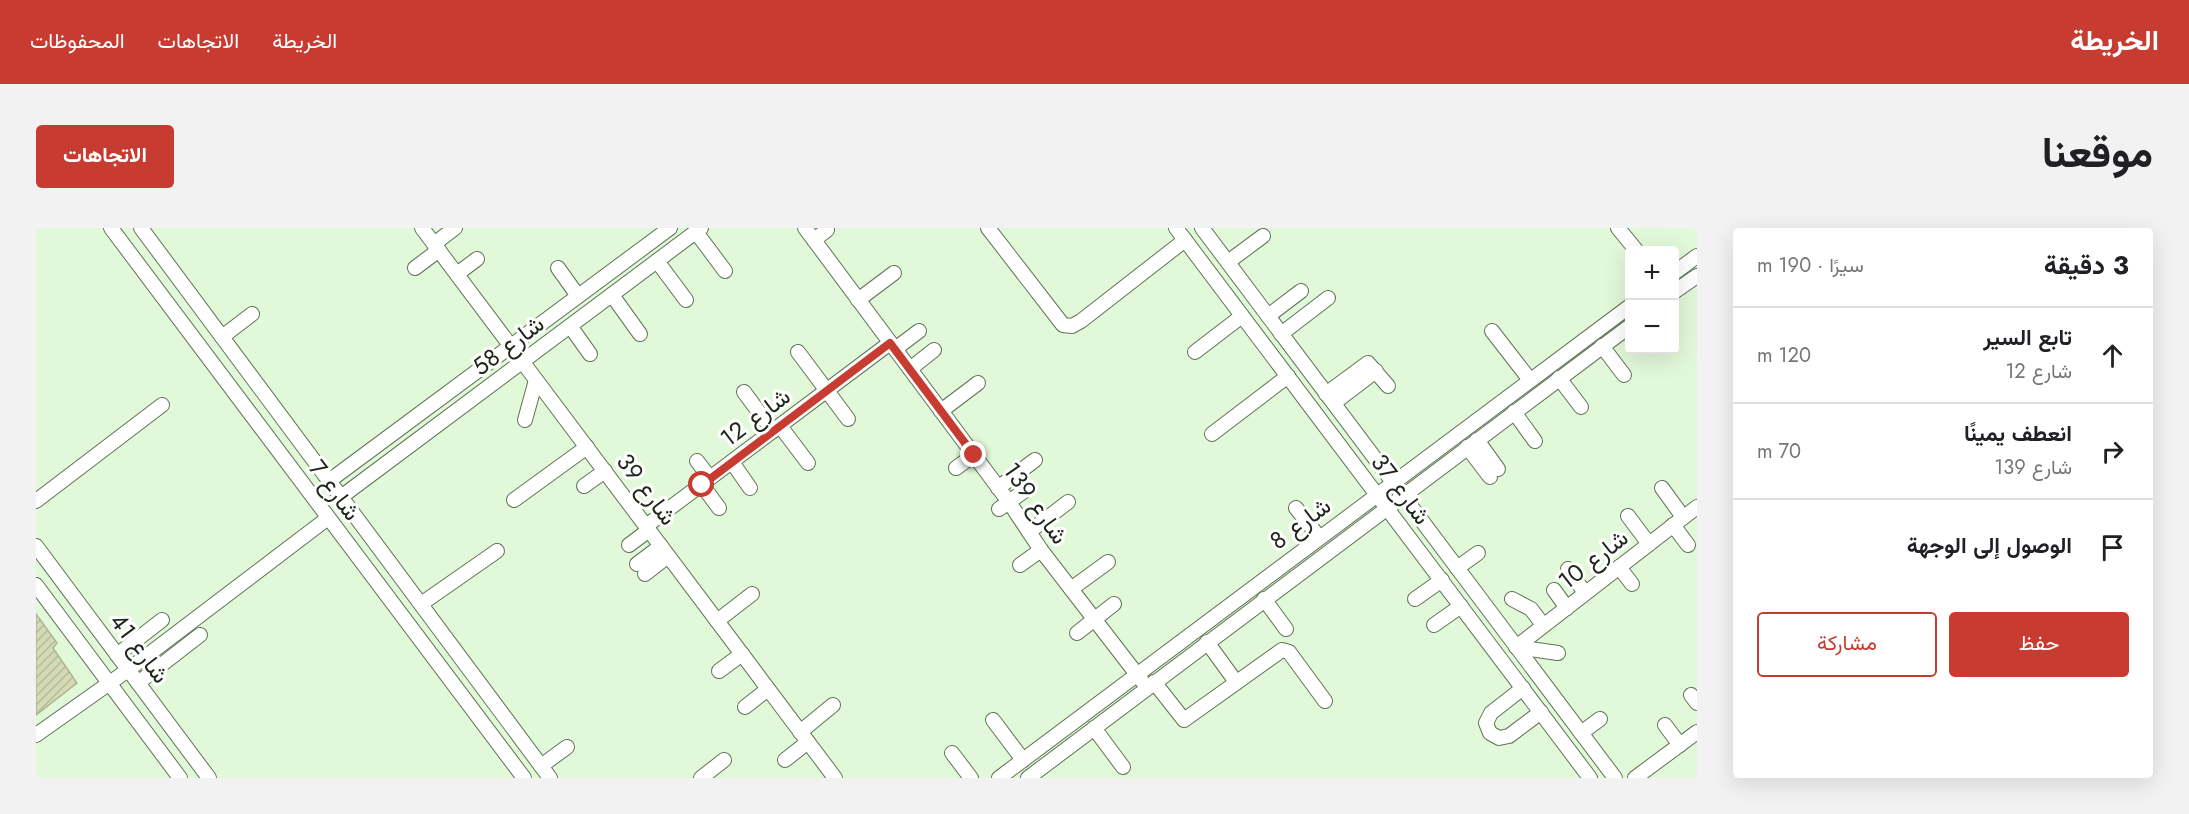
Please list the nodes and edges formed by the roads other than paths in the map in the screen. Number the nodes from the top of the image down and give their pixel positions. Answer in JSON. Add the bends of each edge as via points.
{"nodes":[{"id":1,"x":111,"y":228,"type":"edge"},
{"id":2,"x":141,"y":228,"type":"edge"},
{"id":3,"x":422,"y":228,"type":"edge"},
{"id":4,"x":455,"y":228,"type":"edge"},
{"id":5,"x":670,"y":228,"type":"edge"},
{"id":6,"x":805,"y":228,"type":"edge"},
{"id":7,"x":988,"y":228,"type":"edge"},
{"id":8,"x":1176,"y":228,"type":"edge"},
{"id":9,"x":1202,"y":228,"type":"edge"},
{"id":10,"x":1618,"y":228,"type":"edge"},
{"id":11,"x":700,"y":229,"type":"edge"},
{"id":12,"x":827,"y":230,"type":"dead end"},
{"id":13,"x":1263,"y":236,"type":"dead end"},
{"id":14,"x":814,"y":240,"type":"junction"},
{"id":15,"x":1185,"y":240,"type":"junction"},
{"id":16,"x":1633,"y":246,"type":"edge"},
{"id":17,"x":437,"y":247,"type":"junction"},
{"id":18,"x":1697,"y":256,"type":"edge"},
{"id":19,"x":477,"y":259,"type":"dead end"},
{"id":20,"x":657,"y":261,"type":"junction"},
{"id":21,"x":1228,"y":262,"type":"junction"},
{"id":22,"x":415,"y":268,"type":"dead end"},
{"id":23,"x":558,"y":268,"type":"dead end"},
{"id":24,"x":728,"y":268,"type":"dead end"},
{"id":25,"x":1679,"y":269,"type":"edge"},
{"id":26,"x":894,"y":273,"type":"dead end"},
{"id":27,"x":457,"y":274,"type":"junction"},
{"id":28,"x":1697,"y":276,"type":"edge"},
{"id":29,"x":1679,"y":289,"type":"edge"},
{"id":30,"x":1301,"y":291,"type":"dead end"},
{"id":31,"x":612,"y":295,"type":"junction"},
{"id":32,"x":579,"y":296,"type":"junction"},
{"id":33,"x":1328,"y":298,"type":"dead end"},
{"id":34,"x":686,"y":300,"type":"dead end"},
{"id":35,"x":858,"y":300,"type":"junction"},
{"id":36,"x":1625,"y":309,"type":"edge"},
{"id":37,"x":252,"y":314,"type":"dead end"},
{"id":38,"x":1242,"y":316,"type":"junction"},
{"id":39,"x":1268,"y":316,"type":"junction"},
{"id":40,"x":570,"y":326,"type":"junction"},
{"id":41,"x":1625,"y":329,"type":"edge"},
{"id":42,"x":919,"y":331,"type":"dead end"},
{"id":43,"x":1492,"y":331,"type":"dead end"},
{"id":44,"x":640,"y":334,"type":"dead end"},
{"id":45,"x":1281,"y":334,"type":"junction"},
{"id":46,"x":222,"y":337,"type":"junction"},
{"id":47,"x":511,"y":346,"type":"junction"},
{"id":48,"x":892,"y":346,"type":"junction"},
{"id":49,"x":1602,"y":346,"type":"junction"},
{"id":50,"x":934,"y":350,"type":"dead end"},
{"id":51,"x":1195,"y":352,"type":"dead end"},
{"id":52,"x":590,"y":354,"type":"dead end"},
{"id":53,"x":795,"y":355,"type":"dead end"},
{"id":54,"x":523,"y":362,"type":"junction"},
{"id":55,"x":909,"y":369,"type":"junction"},
{"id":56,"x":1624,"y":375,"type":"dead end"},
{"id":57,"x":1288,"y":376,"type":"junction"},
{"id":58,"x":1559,"y":378,"type":"junction"},
{"id":59,"x":536,"y":380,"type":"junction"},
{"id":60,"x":1530,"y":380,"type":"junction"},
{"id":61,"x":978,"y":383,"type":"dead end"},
{"id":62,"x":1388,"y":386,"type":"dead end"},
{"id":63,"x":744,"y":392,"type":"dead end"},
{"id":64,"x":823,"y":393,"type":"junction"},
{"id":65,"x":1330,"y":398,"type":"junction"},
{"id":66,"x":162,"y":405,"type":"dead end"},
{"id":67,"x":1581,"y":407,"type":"dead end"},
{"id":68,"x":941,"y":411,"type":"junction"},
{"id":69,"x":1514,"y":412,"type":"junction"},
{"id":70,"x":848,"y":419,"type":"dead end"},
{"id":71,"x":525,"y":420,"type":"dead end"},
{"id":72,"x":777,"y":428,"type":"junction"},
{"id":73,"x":1212,"y":434,"type":"dead end"},
{"id":74,"x":1534,"y":441,"type":"dead end"},
{"id":75,"x":1472,"y":443,"type":"junction"},
{"id":76,"x":587,"y":447,"type":"junction"},
{"id":77,"x":974,"y":455,"type":"junction"},
{"id":78,"x":1035,"y":460,"type":"dead end"},
{"id":79,"x":697,"y":461,"type":"dead end"},
{"id":80,"x":732,"y":462,"type":"junction"},
{"id":81,"x":808,"y":463,"type":"dead end"},
{"id":82,"x":956,"y":468,"type":"dead end"},
{"id":83,"x":605,"y":471,"type":"junction"},
{"id":84,"x":1494,"y":473,"type":"dead end"},
{"id":85,"x":329,"y":481,"type":"junction"},
{"id":86,"x":1392,"y":481,"type":"junction"},
{"id":87,"x":706,"y":482,"type":"junction"},
{"id":88,"x":584,"y":486,"type":"dead end"},
{"id":89,"x":750,"y":488,"type":"dead end"},
{"id":90,"x":998,"y":488,"type":"junction"},
{"id":91,"x":1662,"y":488,"type":"dead end"},
{"id":92,"x":1027,"y":489,"type":"dead end"},
{"id":93,"x":1376,"y":493,"type":"junction"},
{"id":94,"x":1402,"y":495,"type":"junction"},
{"id":95,"x":341,"y":497,"type":"junction"},
{"id":96,"x":514,"y":500,"type":"dead end"},
{"id":97,"x":36,"y":501,"type":"edge"},
{"id":98,"x":1068,"y":502,"type":"dead end"},
{"id":99,"x":1004,"y":506,"type":"junction"},
{"id":100,"x":1697,"y":507,"type":"edge"},
{"id":101,"x":719,"y":508,"type":"dead end"},
{"id":102,"x":1296,"y":508,"type":"dead end"},
{"id":103,"x":1387,"y":508,"type":"junction"},
{"id":104,"x":1628,"y":516,"type":"dead end"},
{"id":105,"x":328,"y":518,"type":"junction"},
{"id":106,"x":1678,"y":521,"type":"junction"},
{"id":107,"x":648,"y":528,"type":"junction"},
{"id":108,"x":1029,"y":532,"type":"junction"},
{"id":109,"x":1319,"y":537,"type":"junction"},
{"id":110,"x":1649,"y":544,"type":"junction"},
{"id":111,"x":629,"y":545,"type":"dead end"},
{"id":112,"x":1688,"y":545,"type":"dead end"},
{"id":113,"x":36,"y":546,"type":"edge"},
{"id":114,"x":1041,"y":550,"type":"junction"},
{"id":115,"x":497,"y":551,"type":"dead end"},
{"id":116,"x":665,"y":551,"type":"junction"},
{"id":117,"x":1478,"y":553,"type":"dead end"},
{"id":118,"x":1108,"y":562,"type":"dead end"},
{"id":119,"x":1020,"y":565,"type":"dead end"},
{"id":120,"x":1619,"y":567,"type":"junction"},
{"id":121,"x":1457,"y":568,"type":"junction"},
{"id":122,"x":641,"y":569,"type":"dead end"},
{"id":123,"x":1568,"y":569,"type":"dead end"},
{"id":124,"x":1442,"y":580,"type":"junction"},
{"id":125,"x":1632,"y":584,"type":"dead end"},
{"id":126,"x":36,"y":585,"type":"edge"},
{"id":127,"x":1071,"y":589,"type":"junction"},
{"id":128,"x":1554,"y":590,"type":"dead end"},
{"id":129,"x":1585,"y":593,"type":"junction"},
{"id":130,"x":752,"y":594,"type":"dead end"},
{"id":131,"x":1264,"y":599,"type":"junction"},
{"id":132,"x":1415,"y":599,"type":"dead end"},
{"id":133,"x":1512,"y":599,"type":"dead end"},
{"id":134,"x":421,"y":604,"type":"junction"},
{"id":135,"x":1114,"y":604,"type":"dead end"},
{"id":136,"x":1461,"y":606,"type":"junction"},
{"id":137,"x":1567,"y":608,"type":"junction"},
{"id":138,"x":1095,"y":619,"type":"junction"},
{"id":139,"x":162,"y":620,"type":"dead end"},
{"id":140,"x":717,"y":621,"type":"junction"},
{"id":141,"x":1434,"y":625,"type":"dead end"},
{"id":142,"x":1544,"y":626,"type":"junction"},
{"id":143,"x":1286,"y":628,"type":"dead end"},
{"id":144,"x":1077,"y":633,"type":"dead end"},
{"id":145,"x":200,"y":635,"type":"dead end"},
{"id":146,"x":1207,"y":642,"type":"junction"},
{"id":147,"x":1516,"y":647,"type":"junction"},
{"id":148,"x":1558,"y":653,"type":"dead end"},
{"id":149,"x":742,"y":654,"type":"junction"},
{"id":150,"x":117,"y":655,"type":"junction"},
{"id":151,"x":128,"y":669,"type":"junction"},
{"id":152,"x":719,"y":671,"type":"dead end"},
{"id":153,"x":1137,"y":674,"type":"junction"},
{"id":154,"x":108,"y":681,"type":"junction"},
{"id":155,"x":1154,"y":682,"type":"junction"},
{"id":156,"x":1236,"y":682,"type":"junction"},
{"id":157,"x":138,"y":683,"type":"junction"},
{"id":158,"x":1522,"y":688,"type":"junction"},
{"id":159,"x":768,"y":689,"type":"junction"},
{"id":160,"x":1325,"y":701,"type":"dead end"},
{"id":161,"x":833,"y":705,"type":"dead end"},
{"id":162,"x":745,"y":707,"type":"dead end"},
{"id":163,"x":1541,"y":712,"type":"junction"},
{"id":164,"x":1600,"y":719,"type":"dead end"},
{"id":165,"x":993,"y":720,"type":"dead end"},
{"id":166,"x":1665,"y":725,"type":"dead end"},
{"id":167,"x":1094,"y":728,"type":"junction"},
{"id":168,"x":1581,"y":733,"type":"junction"},
{"id":169,"x":36,"y":735,"type":"edge"},
{"id":170,"x":804,"y":737,"type":"junction"},
{"id":171,"x":1691,"y":741,"type":"edge"},
{"id":172,"x":567,"y":747,"type":"dead end"},
{"id":173,"x":952,"y":753,"type":"dead end"},
{"id":174,"x":724,"y":760,"type":"dead end"},
{"id":175,"x":785,"y":760,"type":"dead end"},
{"id":176,"x":1023,"y":760,"type":"junction"},
{"id":177,"x":542,"y":766,"type":"junction"},
{"id":178,"x":1123,"y":766,"type":"dead end"},
{"id":179,"x":1032,"y":776,"type":"edge"},
{"id":180,"x":180,"y":778,"type":"edge"},
{"id":181,"x":209,"y":778,"type":"edge"},
{"id":182,"x":524,"y":778,"type":"edge"},
{"id":183,"x":550,"y":778,"type":"edge"},
{"id":184,"x":701,"y":778,"type":"edge"},
{"id":185,"x":835,"y":778,"type":"edge"},
{"id":186,"x":971,"y":778,"type":"edge"},
{"id":187,"x":999,"y":778,"type":"edge"},
{"id":188,"x":1590,"y":778,"type":"edge"},
{"id":189,"x":1615,"y":778,"type":"edge"},
{"id":190,"x":1635,"y":778,"type":"edge"}],
"edges":[{"from":1,"to":105,"type":"street","name":"شارع 7"},
{"from":2,"to":46,"type":"street","name":"شارع 7"},
{"from":3,"to":17,"type":"street","name":"شارع 39"},
{"from":4,"to":17,"type":"street"},
{"from":5,"to":32,"type":"street","name":"شارع 58"},
{"from":6,"to":14,"type":"street","name":"شارع 139"},
{"from":7,"to":15,"type":"street","via":[[1063,325],[1072,326]]},
{"from":8,"to":15,"type":"street","name":"شارع 37"},
{"from":9,"to":21,"type":"street","name":"شارع 37"},
{"from":10,"to":16,"type":"street"},
{"from":11,"to":20,"type":"street","name":"شارع 58"},
{"from":11,"to":24,"type":"street"},
{"from":12,"to":14,"type":"street"},
{"from":13,"to":21,"type":"street"},
{"from":14,"to":35,"type":"street","name":"شارع 139"},
{"from":15,"to":38,"type":"street","name":"شارع 37"},
{"from":17,"to":22,"type":"street"},
{"from":17,"to":27,"type":"street","name":"شارع 39"},
{"from":18,"to":25,"type":"street"},
{"from":19,"to":27,"type":"street"},
{"from":20,"to":31,"type":"street","name":"شارع 58"},
{"from":20,"to":34,"type":"street"},
{"from":21,"to":39,"type":"street","name":"شارع 37"},
{"from":23,"to":32,"type":"street"},
{"from":26,"to":35,"type":"street"},
{"from":27,"to":47,"type":"street","name":"شارع 39"},
{"from":28,"to":29,"type":"street"},
{"from":30,"to":39,"type":"street"},
{"from":31,"to":40,"type":"street","name":"شارع 58"},
{"from":31,"to":44,"type":"street"},
{"from":32,"to":47,"type":"street","name":"شارع 58"},
{"from":33,"to":45,"type":"street"},
{"from":35,"to":48,"type":"street","name":"شارع 139"},
{"from":36,"to":60,"type":"street","name":"شارع 8"},
{"from":37,"to":46,"type":"street"},
{"from":38,"to":51,"type":"street"},
{"from":38,"to":57,"type":"street","name":"شارع 37"},
{"from":39,"to":45,"type":"street","name":"شارع 37"},
{"from":40,"to":52,"type":"street"},
{"from":40,"to":54,"type":"street","name":"شارع 58"},
{"from":41,"to":49,"type":"street","name":"شارع 8"},
{"from":42,"to":48,"type":"street","name":"شارع 12"},
{"from":43,"to":60,"type":"street"},
{"from":45,"to":65,"type":"street","name":"شارع 37"},
{"from":46,"to":85,"type":"street","name":"شارع 7"},
{"from":47,"to":54,"type":"street","name":"شارع 39"},
{"from":47,"to":85,"type":"street","name":"شارع 58"},
{"from":48,"to":55,"type":"street","name":"شارع 139"},
{"from":48,"to":64,"type":"street","name":"شارع 12"},
{"from":49,"to":56,"type":"street"},
{"from":49,"to":58,"type":"street","name":"شارع 8"},
{"from":50,"to":55,"type":"street"},
{"from":53,"to":64,"type":"street"},
{"from":54,"to":59,"type":"street","name":"شارع 39"},
{"from":54,"to":95,"type":"street","name":"شارع 58"},
{"from":55,"to":68,"type":"street","name":"شارع 139"},
{"from":57,"to":73,"type":"street"},
{"from":57,"to":93,"type":"street","name":"شارع 37"},
{"from":58,"to":67,"type":"street"},
{"from":58,"to":69,"type":"street","name":"شارع 8"},
{"from":59,"to":71,"type":"street"},
{"from":59,"to":76,"type":"street","name":"شارع 39"},
{"from":60,"to":86,"type":"street","name":"شارع 8"},
{"from":61,"to":68,"type":"street"},
{"from":62,"to":65,"type":"street","via":[[1373,367]]},
{"from":63,"to":72,"type":"street"},
{"from":64,"to":70,"type":"street"},
{"from":64,"to":72,"type":"street","name":"شارع 12"},
{"from":65,"to":86,"type":"street","name":"شارع 37"},
{"from":66,"to":97,"type":"street"},
{"from":68,"to":77,"type":"street","name":"شارع 139"},
{"from":69,"to":74,"type":"street"},
{"from":69,"to":75,"type":"street","name":"شارع 8"},
{"from":72,"to":80,"type":"street","name":"شارع 12"},
{"from":72,"to":81,"type":"street"},
{"from":75,"to":84,"type":"street"},
{"from":75,"to":94,"type":"street","name":"شارع 8"},
{"from":76,"to":83,"type":"street","name":"شارع 39"},
{"from":76,"to":96,"type":"street"},
{"from":77,"to":82,"type":"street"},
{"from":77,"to":90,"type":"street","name":"شارع 139"},
{"from":78,"to":90,"type":"street"},
{"from":79,"to":87,"type":"street"},
{"from":80,"to":87,"type":"street","name":"شارع 12"},
{"from":80,"to":89,"type":"street"},
{"from":83,"to":88,"type":"street"},
{"from":83,"to":107,"type":"street","name":"شارع 39"},
{"from":85,"to":95,"type":"street","name":"شارع 7"},
{"from":86,"to":93,"type":"street","name":"شارع 8"},
{"from":86,"to":94,"type":"street","name":"شارع 37"},
{"from":87,"to":101,"type":"street"},
{"from":87,"to":107,"type":"street","name":"شارع 12"},
{"from":90,"to":99,"type":"street","name":"شارع 139"},
{"from":91,"to":106,"type":"street"},
{"from":92,"to":99,"type":"street"},
{"from":93,"to":103,"type":"street","name":"شارع 37"},
{"from":93,"to":109,"type":"street","name":"شارع 8"},
{"from":94,"to":103,"type":"street","name":"شارع 8"},
{"from":94,"to":121,"type":"street","name":"شارع 37"},
{"from":95,"to":134,"type":"street","name":"شارع 7"},
{"from":98,"to":108,"type":"street"},
{"from":99,"to":108,"type":"street","name":"شارع 139"},
{"from":100,"to":106,"type":"street","name":"شارع 10"},
{"from":102,"to":109,"type":"street"},
{"from":103,"to":124,"type":"street","name":"شارع 37"},
{"from":103,"to":131,"type":"street","name":"شارع 8"},
{"from":104,"to":110,"type":"street"},
{"from":105,"to":151,"type":"street"},
{"from":105,"to":182,"type":"street","name":"شارع 7"},
{"from":106,"to":110,"type":"street","name":"شارع 10"},
{"from":106,"to":112,"type":"street"},
{"from":107,"to":111,"type":"street","name":"شارع 12"},
{"from":107,"to":116,"type":"street","name":"شارع 39"},
{"from":108,"to":114,"type":"street","name":"شارع 139"},
{"from":109,"to":153,"type":"street","name":"شارع 8"},
{"from":110,"to":120,"type":"street","name":"شارع 10"},
{"from":113,"to":150,"type":"street","name":"شارع 41"},
{"from":114,"to":119,"type":"street"},
{"from":114,"to":127,"type":"street","name":"شارع 139"},
{"from":115,"to":134,"type":"street"},
{"from":116,"to":122,"type":"street"},
{"from":116,"to":140,"type":"street","name":"شارع 39"},
{"from":117,"to":121,"type":"street"},
{"from":118,"to":127,"type":"street"},
{"from":120,"to":125,"type":"street"},
{"from":120,"to":129,"type":"street","name":"شارع 10"},
{"from":121,"to":147,"type":"street","name":"شارع 37"},
{"from":123,"to":129,"type":"street"},
{"from":124,"to":132,"type":"street"},
{"from":124,"to":136,"type":"street","name":"شارع 37"},
{"from":126,"to":154,"type":"street","name":"شارع 41"},
{"from":127,"to":138,"type":"street","name":"شارع 139"},
{"from":128,"to":137,"type":"street"},
{"from":129,"to":137,"type":"street","name":"شارع 10"},
{"from":130,"to":140,"type":"street"},
{"from":131,"to":143,"type":"street"},
{"from":131,"to":146,"type":"street","name":"شارع 8"},
{"from":133,"to":142,"type":"street","via":[[1531,609]]},
{"from":134,"to":177,"type":"street","name":"شارع 7"},
{"from":135,"to":138,"type":"street"},
{"from":136,"to":141,"type":"street"},
{"from":136,"to":158,"type":"street","name":"شارع 37"},
{"from":137,"to":142,"type":"street","name":"شارع 10"},
{"from":138,"to":144,"type":"street"},
{"from":138,"to":153,"type":"street","name":"شارع 139"},
{"from":139,"to":150,"type":"street"},
{"from":140,"to":149,"type":"street","name":"شارع 39"},
{"from":142,"to":147,"type":"street","name":"شارع 10"},
{"from":145,"to":157,"type":"street"},
{"from":146,"to":155,"type":"street","name":"شارع 8"},
{"from":146,"to":156,"type":"street"},
{"from":147,"to":148,"type":"street"},
{"from":147,"to":168,"type":"street","name":"شارع 37"},
{"from":149,"to":152,"type":"street"},
{"from":149,"to":159,"type":"street","name":"شارع 39"},
{"from":150,"to":151,"type":"street","name":"شارع 41"},
{"from":151,"to":154,"type":"street"},
{"from":151,"to":157,"type":"street","name":"شارع 41"},
{"from":153,"to":155,"type":"street","name":"شارع 139"},
{"from":153,"to":176,"type":"street","name":"شارع 8"},
{"from":154,"to":169,"type":"street"},
{"from":154,"to":180,"type":"street","name":"شارع 41"},
{"from":155,"to":156,"type":"street","name":"شارع 139","via":[[1188,717]]},
{"from":155,"to":167,"type":"street","name":"شارع 8"},
{"from":156,"to":160,"type":"street","via":[[1280,650],[1286,650]]},
{"from":157,"to":181,"type":"street","name":"شارع 41"},
{"from":158,"to":163,"type":"street","name":"شارع 37"},
{"from":158,"to":163,"type":"street","via":[[1491,713],[1486,723],[1490,733],[1499,738],[1509,736]]},
{"from":159,"to":162,"type":"street"},
{"from":159,"to":170,"type":"street","name":"شارع 39"},
{"from":161,"to":170,"type":"street"},
{"from":163,"to":188,"type":"street","name":"شارع 37"},
{"from":164,"to":168,"type":"street"},
{"from":165,"to":176,"type":"street"},
{"from":166,"to":171,"type":"street"},
{"from":167,"to":178,"type":"street"},
{"from":167,"to":179,"type":"street","name":"شارع 8"},
{"from":168,"to":189,"type":"street","name":"شارع 37"},
{"from":170,"to":175,"type":"street"},
{"from":170,"to":185,"type":"street","name":"شارع 39"},
{"from":171,"to":190,"type":"street"},
{"from":172,"to":177,"type":"street"},
{"from":173,"to":186,"type":"street"},
{"from":174,"to":184,"type":"street"},
{"from":176,"to":187,"type":"street","name":"شارع 8"},
{"from":177,"to":183,"type":"street","name":"شارع 7"}]}
